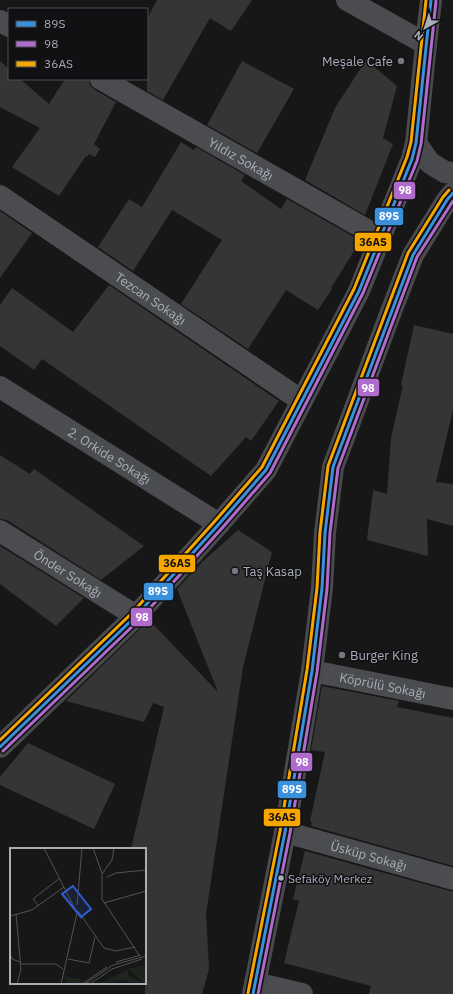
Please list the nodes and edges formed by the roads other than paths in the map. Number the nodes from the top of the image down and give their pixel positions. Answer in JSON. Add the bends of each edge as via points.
{"nodes":[{"id":1,"x":347,"y":0,"type":"edge"},
{"id":2,"x":431,"y":0,"type":"edge"},
{"id":3,"x":426,"y":44,"type":"junction"},
{"id":4,"x":103,"y":80,"type":"edge"},
{"id":5,"x":416,"y":143,"type":"junction"},
{"id":6,"x":453,"y":173,"type":"edge"},
{"id":7,"x":0,"y":196,"type":"edge"},
{"id":8,"x":451,"y":199,"type":"edge"},
{"id":9,"x":381,"y":238,"type":"junction"},
{"id":10,"x":0,"y":387,"type":"edge"},
{"id":11,"x":302,"y":401,"type":"junction"},
{"id":12,"x":219,"y":524,"type":"junction"},
{"id":13,"x":0,"y":531,"type":"edge"},
{"id":14,"x":136,"y":616,"type":"junction"},
{"id":15,"x":312,"y":671,"type":"junction"},
{"id":16,"x":453,"y":699,"type":"edge"},
{"id":17,"x":0,"y":746,"type":"edge"},
{"id":18,"x":285,"y":832,"type":"junction"},
{"id":19,"x":453,"y":879,"type":"edge"},
{"id":20,"x":254,"y":988,"type":"edge"},
{"id":21,"x":302,"y":994,"type":"edge"}],
"edges":[{"from":1,"to":3,"type":"street"},
{"from":2,"to":3,"type":"main road"},
{"from":3,"to":5,"type":"main road"},
{"from":4,"to":9,"type":"street","name":"Yıldız Sokağı"},
{"from":5,"to":6,"type":"main road","via":[[430,163],[445,172]]},
{"from":5,"to":9,"type":"main road"},
{"from":7,"to":11,"type":"street","name":"Tezcan Sokağı"},
{"from":8,"to":15,"type":"main road","via":[[413,256],[333,467]]},
{"from":9,"to":11,"type":"main road","via":[[359,291]]},
{"from":10,"to":12,"type":"street","name":"2. Orkide Sokağı"},
{"from":11,"to":12,"type":"main road","via":[[266,470]]},
{"from":12,"to":14,"type":"main road"},
{"from":13,"to":14,"type":"street","name":"Önder Sokağı"},
{"from":14,"to":17,"type":"main road"},
{"from":15,"to":16,"type":"street","name":"Köprülü Sokağı"},
{"from":15,"to":18,"type":"main road"},
{"from":18,"to":19,"type":"street","name":"Üsküp Sokağı"},
{"from":18,"to":20,"type":"main road"},
{"from":20,"to":21,"type":"street"}]}
